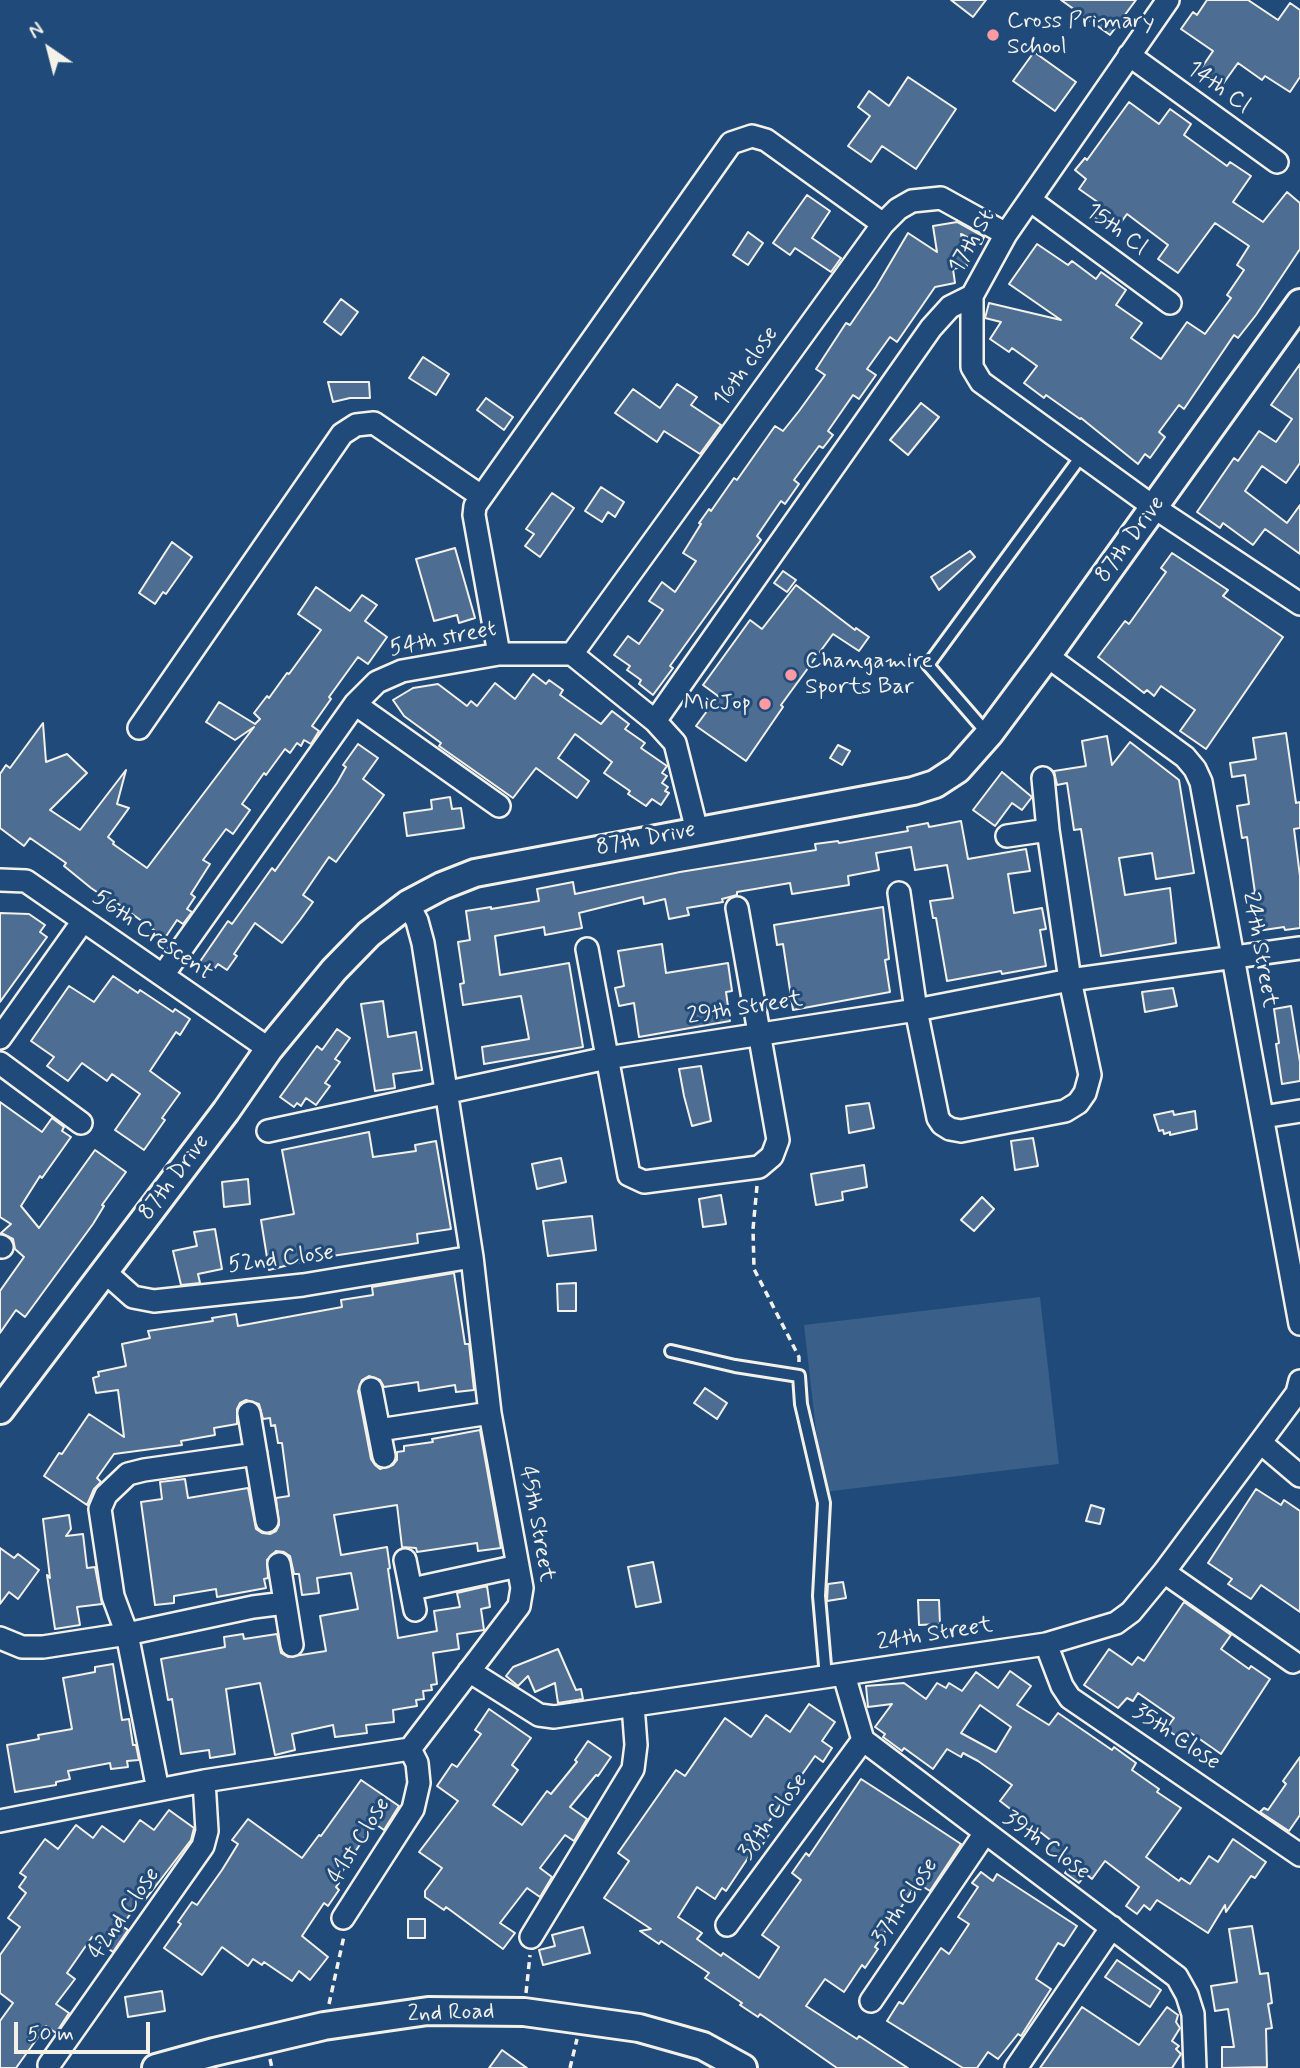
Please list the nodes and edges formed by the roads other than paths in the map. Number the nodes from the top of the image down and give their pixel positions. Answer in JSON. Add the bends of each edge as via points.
{"nodes":[{"id":1,"x":1168,"y":0,"type":"edge"},
{"id":2,"x":1129,"y":55,"type":"junction"},
{"id":3,"x":1276,"y":162,"type":"dead end"},
{"id":4,"x":1030,"y":200,"type":"junction"},
{"id":5,"x":883,"y":224,"type":"junction"},
{"id":6,"x":1006,"y":234,"type":"junction"},
{"id":7,"x":972,"y":296,"type":"junction"},
{"id":8,"x":1170,"y":303,"type":"dead end"},
{"id":9,"x":1300,"y":303,"type":"edge"},
{"id":10,"x":1082,"y":455,"type":"junction"},
{"id":11,"x":481,"y":496,"type":"junction"},
{"id":12,"x":1155,"y":508,"type":"junction"},
{"id":13,"x":1300,"y":604,"type":"edge"},
{"id":14,"x":499,"y":654,"type":"junction"},
{"id":15,"x":572,"y":654,"type":"junction"},
{"id":16,"x":1047,"y":656,"type":"junction"},
{"id":17,"x":355,"y":704,"type":"junction"},
{"id":18,"x":655,"y":721,"type":"junction"},
{"id":19,"x":139,"y":728,"type":"dead end"},
{"id":20,"x":989,"y":734,"type":"junction"},
{"id":21,"x":1043,"y":778,"type":"dead end"},
{"id":22,"x":499,"y":806,"type":"dead end"},
{"id":23,"x":1048,"y":830,"type":"junction"},
{"id":24,"x":697,"y":831,"type":"junction"},
{"id":25,"x":1007,"y":836,"type":"dead end"},
{"id":26,"x":0,"y":880,"type":"edge"},
{"id":27,"x":899,"y":893,"type":"dead end"},
{"id":28,"x":408,"y":904,"type":"junction"},
{"id":29,"x":737,"y":908,"type":"dead end"},
{"id":30,"x":83,"y":921,"type":"junction"},
{"id":31,"x":1300,"y":948,"type":"edge"},
{"id":32,"x":587,"y":949,"type":"dead end"},
{"id":33,"x":1235,"y":958,"type":"junction"},
{"id":34,"x":163,"y":975,"type":"junction"},
{"id":35,"x":1070,"y":980,"type":"junction"},
{"id":36,"x":916,"y":1010,"type":"junction"},
{"id":37,"x":759,"y":1033,"type":"junction"},
{"id":38,"x":0,"y":1038,"type":"edge"},
{"id":39,"x":269,"y":1049,"type":"junction"},
{"id":40,"x":607,"y":1058,"type":"junction"},
{"id":41,"x":0,"y":1063,"type":"edge"},
{"id":42,"x":445,"y":1093,"type":"junction"},
{"id":43,"x":1300,"y":1111,"type":"edge"},
{"id":44,"x":1263,"y":1117,"type":"junction"},
{"id":45,"x":81,"y":1124,"type":"dead end"},
{"id":46,"x":268,"y":1132,"type":"dead end"},
{"id":47,"x":472,"y":1257,"type":"junction"},
{"id":48,"x":105,"y":1272,"type":"junction"},
{"id":49,"x":1295,"y":1274,"type":"edge"},
{"id":50,"x":1300,"y":1324,"type":"edge"},
{"id":51,"x":671,"y":1351,"type":"dead end"},
{"id":52,"x":1300,"y":1381,"type":"edge"},
{"id":53,"x":371,"y":1389,"type":"dead end"},
{"id":54,"x":0,"y":1410,"type":"edge"},
{"id":55,"x":249,"y":1413,"type":"dead end"},
{"id":56,"x":490,"y":1413,"type":"junction"},
{"id":57,"x":379,"y":1430,"type":"junction"},
{"id":58,"x":1261,"y":1443,"type":"junction"},
{"id":59,"x":256,"y":1454,"type":"junction"},
{"id":60,"x":384,"y":1456,"type":"dead end"},
{"id":61,"x":1300,"y":1476,"type":"edge"},
{"id":62,"x":267,"y":1521,"type":"dead end"},
{"id":63,"x":405,"y":1560,"type":"dead end"},
{"id":64,"x":279,"y":1564,"type":"dead end"},
{"id":65,"x":518,"y":1566,"type":"junction"},
{"id":66,"x":1164,"y":1572,"type":"junction"},
{"id":67,"x":285,"y":1603,"type":"junction"},
{"id":68,"x":127,"y":1634,"type":"junction"},
{"id":69,"x":0,"y":1638,"type":"edge"},
{"id":70,"x":1046,"y":1644,"type":"junction"},
{"id":71,"x":292,"y":1645,"type":"dead end"},
{"id":72,"x":1293,"y":1662,"type":"dead end"},
{"id":73,"x":470,"y":1671,"type":"junction"},
{"id":74,"x":835,"y":1676,"type":"junction"},
{"id":75,"x":633,"y":1705,"type":"junction"},
{"id":76,"x":863,"y":1740,"type":"junction"},
{"id":77,"x":410,"y":1749,"type":"junction"},
{"id":78,"x":204,"y":1781,"type":"junction"},
{"id":79,"x":158,"y":1790,"type":"junction"},
{"id":80,"x":0,"y":1821,"type":"edge"},
{"id":81,"x":985,"y":1833,"type":"junction"},
{"id":82,"x":1300,"y":1855,"type":"edge"},
{"id":83,"x":343,"y":1919,"type":"road end"},
{"id":84,"x":727,"y":1925,"type":"dead end"},
{"id":85,"x":1112,"y":1927,"type":"junction"},
{"id":86,"x":531,"y":1937,"type":"road end"},
{"id":87,"x":871,"y":2001,"type":"dead end"},
{"id":88,"x":49,"y":2065,"type":"dead end"},
{"id":89,"x":156,"y":2068,"type":"edge"},
{"id":90,"x":743,"y":2068,"type":"edge"},
{"id":91,"x":1016,"y":2068,"type":"edge"},
{"id":92,"x":1195,"y":2068,"type":"edge"}],
"edges":[{"from":1,"to":2,"type":"street","name":"17th St"},
{"from":2,"to":3,"type":"street","name":"14th Cl"},
{"from":2,"to":4,"type":"street","name":"17th St"},
{"from":4,"to":6,"type":"street","name":"17th St"},
{"from":4,"to":8,"type":"street","name":"15th Cl"},
{"from":5,"to":6,"type":"street","name":"16th close","via":[[912,201],[941,198]]},
{"from":5,"to":11,"type":"street","via":[[766,140],[752,136],[731,143]]},
{"from":5,"to":15,"type":"street","name":"16th close"},
{"from":6,"to":7,"type":"street","name":"17th St"},
{"from":7,"to":10,"type":"street","name":"17th St","via":[[972,362],[977,378]]},
{"from":7,"to":18,"type":"street","via":[[950,307],[931,328]]},
{"from":9,"to":12,"type":"street","name":"87th Drive"},
{"from":10,"to":12,"type":"street","name":"17th St"},
{"from":10,"to":20,"type":"lane","via":[[928,665]]},
{"from":11,"to":14,"type":"street","via":[[474,515]]},
{"from":11,"to":19,"type":"street","via":[[373,422],[342,434]]},
{"from":12,"to":13,"type":"street","name":"17th St"},
{"from":12,"to":16,"type":"street","name":"87th Drive"},
{"from":14,"to":15,"type":"street","name":"54th street"},
{"from":14,"to":17,"type":"street","name":"54th street","via":[[390,675]]},
{"from":15,"to":18,"type":"street"},
{"from":16,"to":20,"type":"street","name":"87th Drive"},
{"from":16,"to":33,"type":"street","name":"24th Street","via":[[1195,769]]},
{"from":17,"to":22,"type":"street"},
{"from":17,"to":34,"type":"street","name":"54th street"},
{"from":18,"to":24,"type":"street","via":[[675,743]]},
{"from":20,"to":24,"type":"street","name":"87th Drive","via":[[958,769],[935,784]]},
{"from":21,"to":23,"type":"street"},
{"from":23,"to":25,"type":"street"},
{"from":23,"to":35,"type":"street"},
{"from":24,"to":28,"type":"street","name":"87th Drive","via":[[475,873]]},
{"from":26,"to":30,"type":"street","name":"56th Crescent","via":[[26,881]]},
{"from":27,"to":36,"type":"street"},
{"from":28,"to":39,"type":"street","name":"87th Drive","via":[[369,934],[334,970]]},
{"from":28,"to":42,"type":"street","name":"45th Street","via":[[423,943]]},
{"from":29,"to":37,"type":"street"},
{"from":30,"to":34,"type":"street","name":"56th Crescent"},
{"from":30,"to":38,"type":"street"},
{"from":31,"to":33,"type":"street","name":"29th Street"},
{"from":32,"to":40,"type":"street"},
{"from":33,"to":35,"type":"street","name":"29th Street"},
{"from":33,"to":44,"type":"street","name":"24th Street"},
{"from":34,"to":39,"type":"street","name":"56th Crescent"},
{"from":35,"to":36,"type":"street","name":"29th Street"},
{"from":35,"to":36,"type":"street","via":[[1090,1075],[1085,1093],[1065,1111],[961,1131],[942,1124]]},
{"from":36,"to":37,"type":"street","name":"29th Street"},
{"from":37,"to":40,"type":"street","name":"29th Street"},
{"from":37,"to":40,"type":"street","via":[[778,1140],[772,1156],[759,1167],[644,1182],[629,1175]]},
{"from":39,"to":48,"type":"street","name":"87th Drive"},
{"from":40,"to":42,"type":"street","name":"29th Street"},
{"from":41,"to":45,"type":"street"},
{"from":42,"to":46,"type":"street","name":"29th Street"},
{"from":42,"to":47,"type":"street","name":"45th Street"},
{"from":43,"to":44,"type":"street"},
{"from":44,"to":49,"type":"street","name":"24th Street"},
{"from":47,"to":48,"type":"street","name":"52nd Close","via":[[303,1285],[154,1301],[133,1297]]},
{"from":47,"to":56,"type":"street","name":"45th Street"},
{"from":48,"to":54,"type":"street","name":"87th Drive"},
{"from":49,"to":50,"type":"street","name":"24th Street"},
{"from":51,"to":74,"type":"lane","via":[[799,1376],[824,1503],[819,1597]]},
{"from":52,"to":58,"type":"street","name":"24th Street","via":[[1297,1393]]},
{"from":53,"to":57,"type":"street"},
{"from":55,"to":59,"type":"street"},
{"from":56,"to":57,"type":"street"},
{"from":56,"to":65,"type":"street","name":"45th Street"},
{"from":57,"to":60,"type":"street"},
{"from":58,"to":61,"type":"street"},
{"from":58,"to":66,"type":"street","name":"24th Street"},
{"from":59,"to":62,"type":"street"},
{"from":59,"to":68,"type":"street","via":[[128,1474],[106,1495],[100,1509],[113,1596]]},
{"from":63,"to":65,"type":"street","via":[[414,1599]]},
{"from":64,"to":67,"type":"street"},
{"from":65,"to":73,"type":"street","name":"45th Street","via":[[519,1606]]},
{"from":66,"to":70,"type":"street","name":"24th Street","via":[[1116,1623]]},
{"from":66,"to":72,"type":"street"},
{"from":67,"to":68,"type":"street"},
{"from":67,"to":71,"type":"street"},
{"from":68,"to":69,"type":"street","via":[[43,1647],[22,1647]]},
{"from":68,"to":79,"type":"street"},
{"from":70,"to":74,"type":"street","name":"24th Street"},
{"from":70,"to":82,"type":"street","name":"35th Close","via":[[1062,1686],[1077,1703]]},
{"from":73,"to":75,"type":"street","name":"24th Street","via":[[546,1717]]},
{"from":73,"to":77,"type":"street","name":"45th Street"},
{"from":74,"to":75,"type":"street","name":"24th Street"},
{"from":74,"to":76,"type":"street"},
{"from":75,"to":86,"type":"street","via":[[633,1769]]},
{"from":76,"to":81,"type":"street","name":"39th Close"},
{"from":76,"to":84,"type":"street","name":"38th Close"},
{"from":77,"to":78,"type":"street"},
{"from":77,"to":83,"type":"street","name":"41st Close","via":[[419,1783],[413,1809]]},
{"from":78,"to":79,"type":"street"},
{"from":78,"to":88,"type":"street","name":"42nd Close","via":[[207,1831],[203,1846]]},
{"from":79,"to":80,"type":"street"},
{"from":81,"to":85,"type":"street","name":"39th Close"},
{"from":81,"to":87,"type":"street","name":"37th Close"},
{"from":85,"to":91,"type":"street"},
{"from":85,"to":92,"type":"street","name":"39th Close","via":[[1177,1977],[1193,2014]]},
{"from":89,"to":90,"type":"street","name":"2nd Road","via":[[324,2026],[428,2011],[524,2012],[639,2028],[703,2046]]}]}
